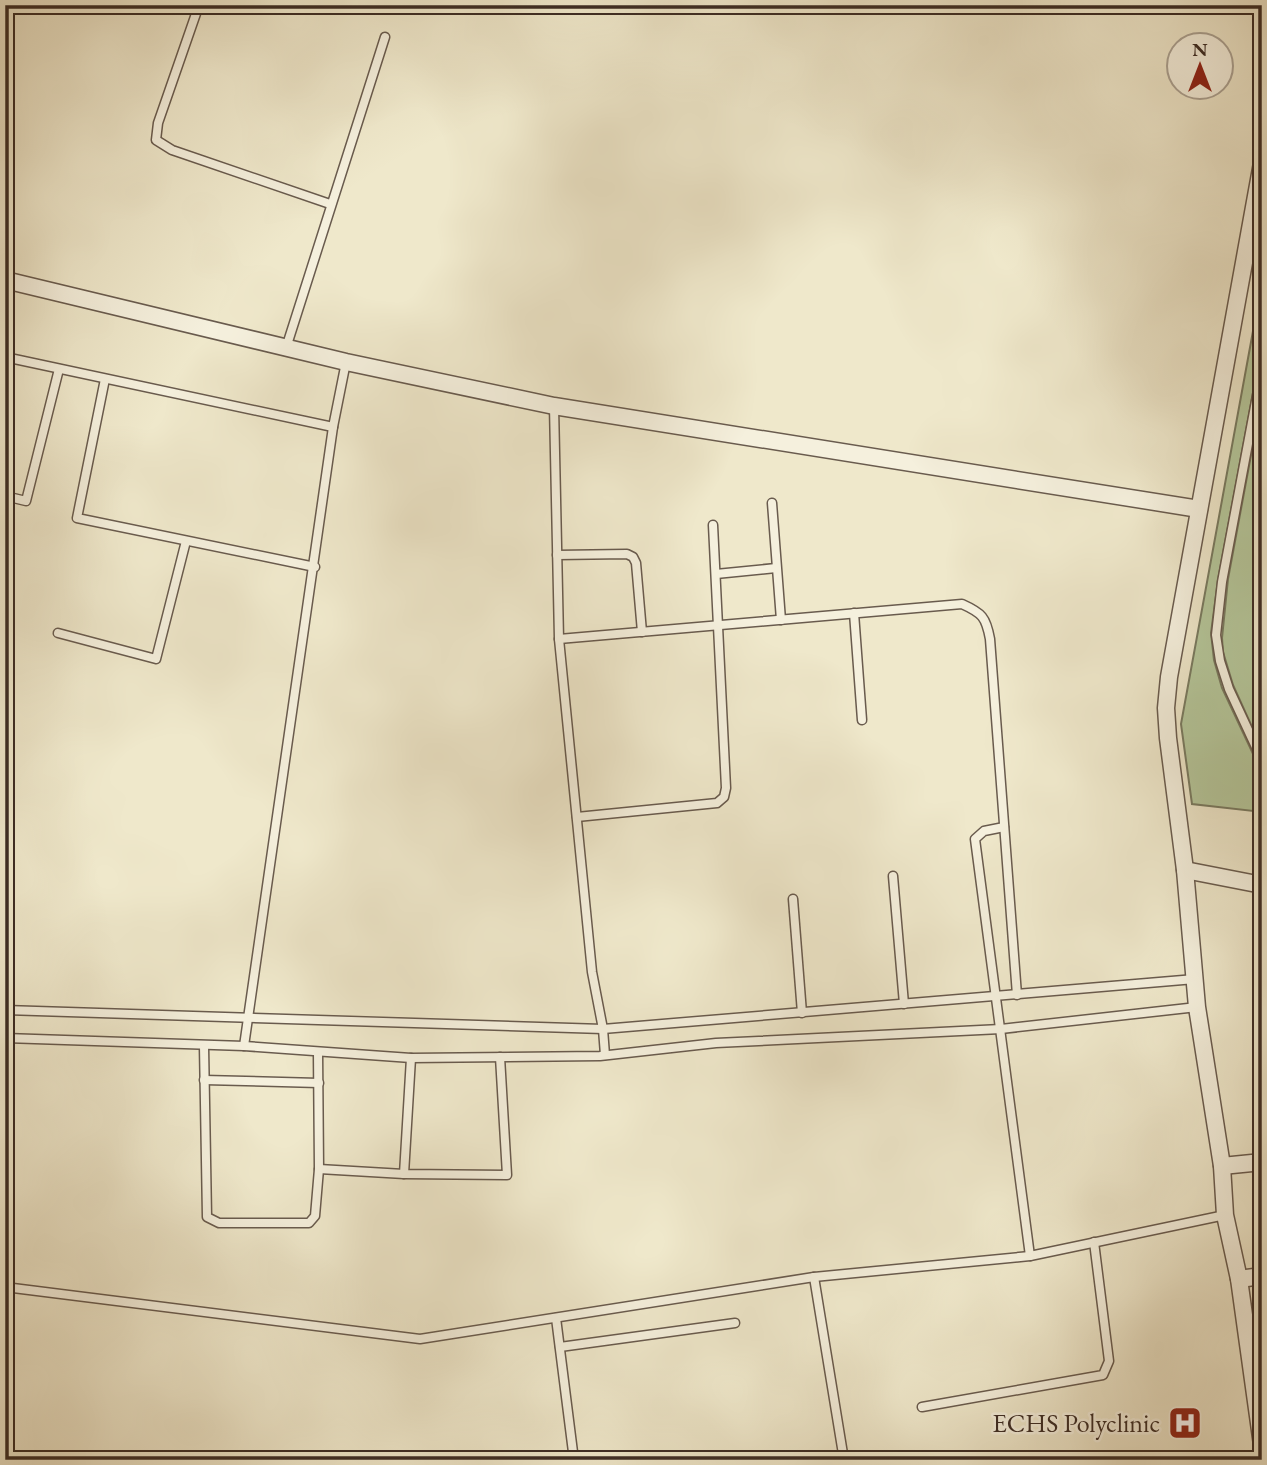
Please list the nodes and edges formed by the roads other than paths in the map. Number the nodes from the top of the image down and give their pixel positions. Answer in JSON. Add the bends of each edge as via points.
{"nodes":[{"id":1,"x":199,"y":5,"type":"edge"},
{"id":2,"x":385,"y":37,"type":"dead end"},
{"id":3,"x":1262,"y":163,"type":"edge"},
{"id":4,"x":330,"y":204,"type":"junction"},
{"id":5,"x":5,"y":279,"type":"edge"},
{"id":6,"x":286,"y":348,"type":"junction"},
{"id":7,"x":5,"y":357,"type":"edge"},
{"id":8,"x":346,"y":362,"type":"junction"},
{"id":9,"x":60,"y":369,"type":"junction"},
{"id":10,"x":1262,"y":369,"type":"edge"},
{"id":11,"x":105,"y":379,"type":"junction"},
{"id":12,"x":554,"y":406,"type":"junction"},
{"id":13,"x":334,"y":427,"type":"junction"},
{"id":14,"x":5,"y":496,"type":"edge"},
{"id":15,"x":772,"y":503,"type":"dead end"},
{"id":16,"x":1199,"y":509,"type":"junction"},
{"id":17,"x":713,"y":525,"type":"dead end"},
{"id":18,"x":186,"y":541,"type":"junction"},
{"id":19,"x":557,"y":555,"type":"junction"},
{"id":20,"x":314,"y":567,"type":"junction"},
{"id":21,"x":776,"y":568,"type":"junction"},
{"id":22,"x":716,"y":574,"type":"junction"},
{"id":23,"x":854,"y":613,"type":"junction"},
{"id":24,"x":781,"y":620,"type":"junction"},
{"id":25,"x":720,"y":625,"type":"junction"},
{"id":26,"x":642,"y":632,"type":"junction"},
{"id":27,"x":58,"y":633,"type":"dead end"},
{"id":28,"x":559,"y":639,"type":"junction"},
{"id":29,"x":862,"y":720,"type":"dead end"},
{"id":30,"x":1262,"y":760,"type":"edge"},
{"id":31,"x":577,"y":817,"type":"junction"},
{"id":32,"x":1004,"y":827,"type":"junction"},
{"id":33,"x":1185,"y":870,"type":"junction"},
{"id":34,"x":893,"y":876,"type":"dead end"},
{"id":35,"x":1262,"y":885,"type":"edge"},
{"id":36,"x":793,"y":899,"type":"dead end"},
{"id":37,"x":1195,"y":979,"type":"junction"},
{"id":38,"x":1017,"y":995,"type":"junction"},
{"id":39,"x":997,"y":996,"type":"junction"},
{"id":40,"x":904,"y":1004,"type":"junction"},
{"id":41,"x":1197,"y":1007,"type":"junction"},
{"id":42,"x":5,"y":1010,"type":"edge"},
{"id":43,"x":802,"y":1013,"type":"junction"},
{"id":44,"x":248,"y":1018,"type":"junction"},
{"id":45,"x":603,"y":1029,"type":"junction"},
{"id":46,"x":1001,"y":1029,"type":"junction"},
{"id":47,"x":5,"y":1038,"type":"edge"},
{"id":48,"x":204,"y":1046,"type":"junction"},
{"id":49,"x":244,"y":1046,"type":"junction"},
{"id":50,"x":318,"y":1052,"type":"junction"},
{"id":51,"x":605,"y":1055,"type":"junction"},
{"id":52,"x":500,"y":1057,"type":"junction"},
{"id":53,"x":411,"y":1058,"type":"junction"},
{"id":54,"x":204,"y":1080,"type":"junction"},
{"id":55,"x":319,"y":1083,"type":"junction"},
{"id":56,"x":1262,"y":1162,"type":"edge"},
{"id":57,"x":1222,"y":1167,"type":"junction"},
{"id":58,"x":319,"y":1169,"type":"junction"},
{"id":59,"x":404,"y":1174,"type":"junction"},
{"id":60,"x":1225,"y":1215,"type":"junction"},
{"id":61,"x":1094,"y":1242,"type":"junction"},
{"id":62,"x":1030,"y":1256,"type":"junction"},
{"id":63,"x":1262,"y":1276,"type":"edge"},
{"id":64,"x":814,"y":1277,"type":"junction"},
{"id":65,"x":1239,"y":1279,"type":"junction"},
{"id":66,"x":5,"y":1287,"type":"edge"},
{"id":67,"x":556,"y":1318,"type":"junction"},
{"id":68,"x":735,"y":1323,"type":"dead end"},
{"id":69,"x":1255,"y":1346,"type":"edge"},
{"id":70,"x":560,"y":1347,"type":"junction"},
{"id":71,"x":922,"y":1407,"type":"dead end"},
{"id":72,"x":1262,"y":1445,"type":"edge"},
{"id":73,"x":575,"y":1460,"type":"edge"},
{"id":74,"x":844,"y":1460,"type":"edge"}],
"edges":[{"from":1,"to":4,"type":"lane","via":[[156,140],[172,150]]},
{"from":2,"to":4,"type":"lane"},
{"from":3,"to":16,"type":"street"},
{"from":4,"to":6,"type":"lane"},
{"from":5,"to":6,"type":"street"},
{"from":6,"to":8,"type":"street"},
{"from":7,"to":9,"type":"lane"},
{"from":8,"to":12,"type":"street"},
{"from":8,"to":13,"type":"lane"},
{"from":9,"to":11,"type":"lane"},
{"from":9,"to":14,"type":"lane","via":[[26,501]]},
{"from":10,"to":30,"type":"lane","via":[[1216,635],[1229,689]]},
{"from":11,"to":13,"type":"lane"},
{"from":11,"to":18,"type":"lane","via":[[78,518]]},
{"from":12,"to":16,"type":"street"},
{"from":12,"to":19,"type":"lane"},
{"from":13,"to":20,"type":"lane"},
{"from":15,"to":21,"type":"lane"},
{"from":16,"to":33,"type":"street","via":[[1166,708]]},
{"from":17,"to":22,"type":"lane"},
{"from":18,"to":20,"type":"lane"},
{"from":18,"to":27,"type":"lane","via":[[156,659]]},
{"from":19,"to":26,"type":"lane","via":[[633,557]]},
{"from":19,"to":28,"type":"lane"},
{"from":20,"to":44,"type":"lane"},
{"from":21,"to":22,"type":"lane"},
{"from":21,"to":24,"type":"lane"},
{"from":22,"to":25,"type":"lane"},
{"from":23,"to":24,"type":"lane"},
{"from":23,"to":29,"type":"lane"},
{"from":23,"to":32,"type":"lane","via":[[962,604],[983,617],[990,639]]},
{"from":24,"to":25,"type":"lane"},
{"from":25,"to":26,"type":"lane"},
{"from":25,"to":31,"type":"lane","via":[[724,797],[717,803]]},
{"from":26,"to":28,"type":"lane"},
{"from":28,"to":31,"type":"lane"},
{"from":31,"to":45,"type":"lane","via":[[592,972]]},
{"from":32,"to":38,"type":"lane"},
{"from":32,"to":39,"type":"lane","via":[[984,831],[975,839]]},
{"from":33,"to":35,"type":"street"},
{"from":33,"to":37,"type":"street"},
{"from":34,"to":40,"type":"lane"},
{"from":36,"to":43,"type":"lane"},
{"from":37,"to":38,"type":"lane"},
{"from":37,"to":41,"type":"street"},
{"from":38,"to":39,"type":"lane"},
{"from":39,"to":40,"type":"lane"},
{"from":39,"to":46,"type":"lane"},
{"from":40,"to":43,"type":"lane"},
{"from":41,"to":46,"type":"lane"},
{"from":41,"to":57,"type":"street"},
{"from":42,"to":44,"type":"lane"},
{"from":43,"to":45,"type":"lane"},
{"from":44,"to":45,"type":"lane"},
{"from":44,"to":49,"type":"lane"},
{"from":45,"to":51,"type":"lane"},
{"from":46,"to":51,"type":"lane","via":[[716,1043]]},
{"from":46,"to":62,"type":"lane"},
{"from":47,"to":48,"type":"lane"},
{"from":48,"to":49,"type":"lane"},
{"from":48,"to":54,"type":"lane"},
{"from":49,"to":50,"type":"lane"},
{"from":50,"to":53,"type":"lane"},
{"from":50,"to":55,"type":"lane"},
{"from":51,"to":52,"type":"lane"},
{"from":52,"to":53,"type":"lane"},
{"from":52,"to":59,"type":"lane","via":[[507,1175]]},
{"from":53,"to":59,"type":"lane"},
{"from":54,"to":55,"type":"lane"},
{"from":54,"to":58,"type":"lane","via":[[207,1217],[219,1223],[309,1223],[314,1216]]},
{"from":55,"to":58,"type":"lane"},
{"from":56,"to":57,"type":"street"},
{"from":57,"to":60,"type":"street"},
{"from":58,"to":59,"type":"lane"},
{"from":60,"to":61,"type":"lane"},
{"from":60,"to":65,"type":"street"},
{"from":61,"to":62,"type":"lane"},
{"from":61,"to":71,"type":"lane","via":[[1109,1361],[1103,1375]]},
{"from":62,"to":64,"type":"lane"},
{"from":63,"to":65,"type":"street"},
{"from":64,"to":67,"type":"lane"},
{"from":64,"to":74,"type":"lane"},
{"from":65,"to":69,"type":"street"},
{"from":66,"to":67,"type":"lane","via":[[420,1339]]},
{"from":67,"to":70,"type":"lane"},
{"from":68,"to":70,"type":"lane"},
{"from":69,"to":72,"type":"street"},
{"from":70,"to":73,"type":"lane"}]}
